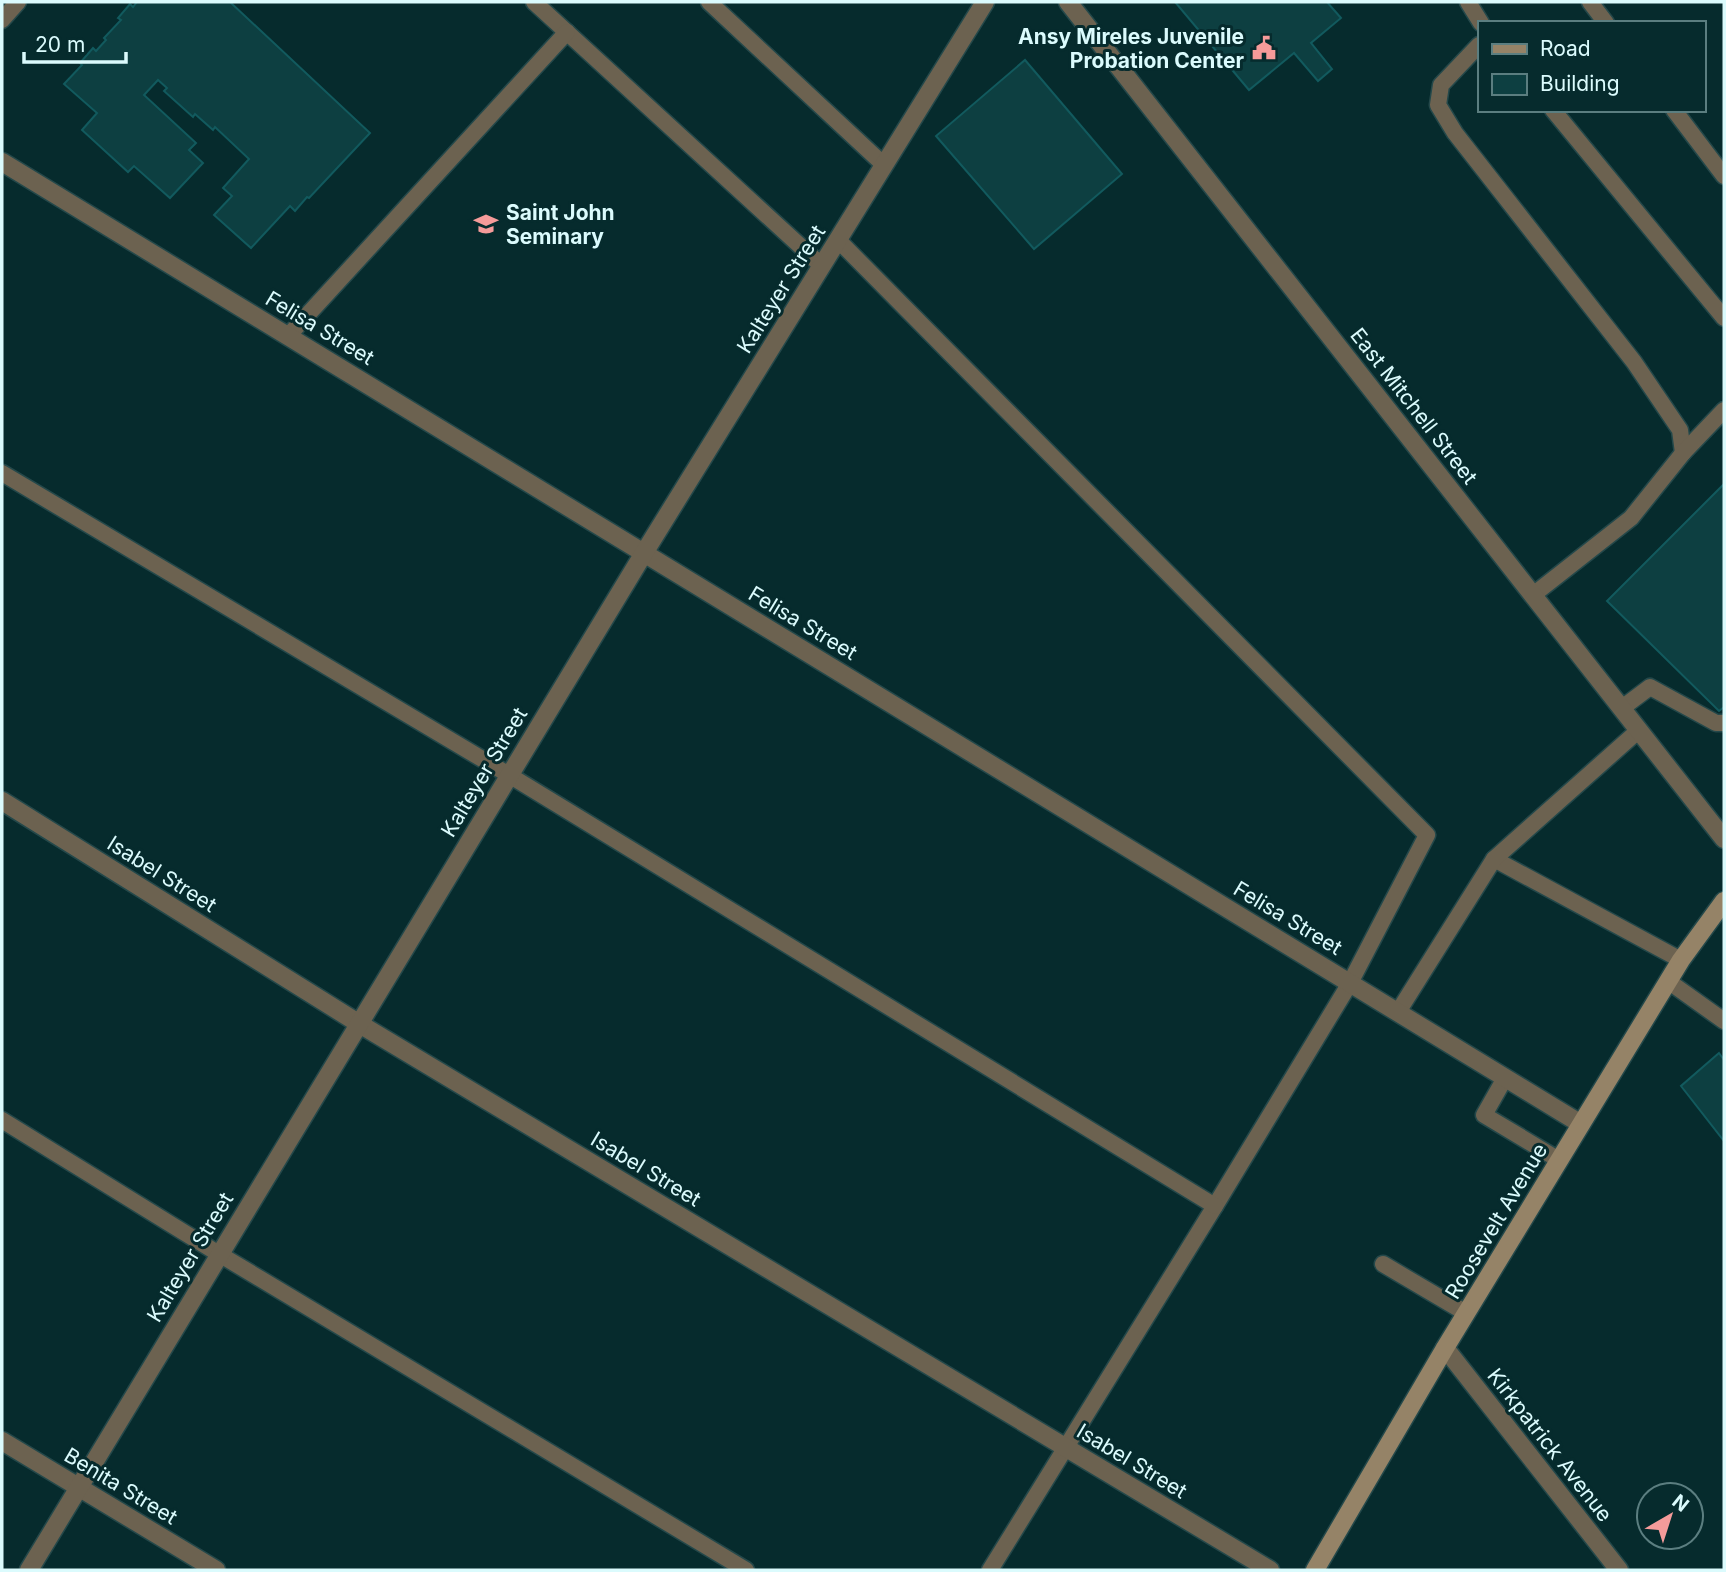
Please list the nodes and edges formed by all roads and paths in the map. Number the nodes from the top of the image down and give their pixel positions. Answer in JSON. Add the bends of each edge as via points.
{"nodes":[{"id":1,"x":18,"y":2,"type":"edge"},
{"id":2,"x":534,"y":2,"type":"edge"},
{"id":3,"x":709,"y":2,"type":"edge"},
{"id":4,"x":985,"y":2,"type":"edge"},
{"id":5,"x":1068,"y":2,"type":"edge"},
{"id":6,"x":1468,"y":2,"type":"edge"},
{"id":7,"x":1590,"y":2,"type":"edge"},
{"id":8,"x":2,"y":20,"type":"edge"},
{"id":9,"x":1480,"y":21,"type":"edge"},
{"id":10,"x":1604,"y":21,"type":"edge"},
{"id":11,"x":567,"y":32,"type":"junction"},
{"id":12,"x":1478,"y":46,"type":"edge"},
{"id":13,"x":1555,"y":112,"type":"edge"},
{"id":14,"x":1676,"y":112,"type":"edge"},
{"id":15,"x":2,"y":162,"type":"edge"},
{"id":16,"x":884,"y":165,"type":"junction"},
{"id":17,"x":1724,"y":176,"type":"edge"},
{"id":18,"x":838,"y":240,"type":"junction"},
{"id":19,"x":822,"y":266,"type":"junction"},
{"id":20,"x":1724,"y":317,"type":"edge"},
{"id":21,"x":289,"y":335,"type":"junction"},
{"id":22,"x":1724,"y":410,"type":"edge"},
{"id":23,"x":1683,"y":453,"type":"junction"},
{"id":24,"x":2,"y":472,"type":"edge"},
{"id":25,"x":644,"y":553,"type":"junction"},
{"id":26,"x":1533,"y":595,"type":"junction"},
{"id":27,"x":1622,"y":708,"type":"junction"},
{"id":28,"x":1724,"y":723,"type":"edge"},
{"id":29,"x":1639,"y":730,"type":"junction"},
{"id":30,"x":509,"y":775,"type":"junction"},
{"id":31,"x":2,"y":801,"type":"edge"},
{"id":32,"x":1724,"y":839,"type":"edge"},
{"id":33,"x":1494,"y":859,"type":"junction"},
{"id":34,"x":1724,"y":901,"type":"edge"},
{"id":35,"x":1681,"y":960,"type":"junction"},
{"id":36,"x":1668,"y":981,"type":"junction"},
{"id":37,"x":1350,"y":982,"type":"junction"},
{"id":38,"x":1398,"y":1012,"type":"junction"},
{"id":39,"x":1724,"y":1021,"type":"edge"},
{"id":40,"x":358,"y":1023,"type":"junction"},
{"id":41,"x":1506,"y":1078,"type":"junction"},
{"id":42,"x":2,"y":1120,"type":"edge"},
{"id":43,"x":1581,"y":1124,"type":"junction"},
{"id":44,"x":1559,"y":1160,"type":"junction"},
{"id":45,"x":1215,"y":1206,"type":"junction"},
{"id":46,"x":219,"y":1254,"type":"junction"},
{"id":47,"x":1383,"y":1264,"type":"dead end"},
{"id":48,"x":1466,"y":1313,"type":"junction"},
{"id":49,"x":1445,"y":1348,"type":"junction"},
{"id":50,"x":2,"y":1441,"type":"edge"},
{"id":51,"x":1065,"y":1448,"type":"junction"},
{"id":52,"x":78,"y":1487,"type":"junction"},
{"id":53,"x":29,"y":1570,"type":"edge"},
{"id":54,"x":216,"y":1570,"type":"edge"},
{"id":55,"x":746,"y":1570,"type":"edge"},
{"id":56,"x":990,"y":1570,"type":"edge"},
{"id":57,"x":1270,"y":1570,"type":"edge"},
{"id":58,"x":1315,"y":1570,"type":"edge"},
{"id":59,"x":1619,"y":1570,"type":"edge"}],
"edges":[{"from":1,"to":8,"type":"lane"},
{"from":2,"to":11,"type":"lane"},
{"from":3,"to":16,"type":"lane"},
{"from":4,"to":16,"type":"street","name":"Kalteyer Street"},
{"from":5,"to":26,"type":"street","name":"East Mitchell Street"},
{"from":6,"to":9,"type":"lane"},
{"from":7,"to":10,"type":"lane"},
{"from":11,"to":19,"type":"lane"},
{"from":11,"to":21,"type":"lane"},
{"from":12,"to":23,"type":"lane","via":[[1441,85],[1438,105],[1634,362],[1680,430]]},
{"from":13,"to":20,"type":"lane"},
{"from":14,"to":17,"type":"lane"},
{"from":15,"to":21,"type":"street","name":"Felisa Street"},
{"from":16,"to":18,"type":"street","name":"Kalteyer Street"},
{"from":18,"to":19,"type":"street","name":"Kalteyer Street"},
{"from":18,"to":37,"type":"lane","via":[[1427,835]]},
{"from":19,"to":25,"type":"street","name":"Kalteyer Street"},
{"from":21,"to":25,"type":"street","name":"Felisa Street"},
{"from":22,"to":23,"type":"lane"},
{"from":23,"to":26,"type":"lane","via":[[1631,518]]},
{"from":24,"to":30,"type":"lane"},
{"from":25,"to":30,"type":"street","name":"Kalteyer Street"},
{"from":25,"to":37,"type":"street","name":"Felisa Street"},
{"from":26,"to":27,"type":"street","name":"East Mitchell Street"},
{"from":27,"to":28,"type":"lane","via":[[1650,687]]},
{"from":27,"to":29,"type":"street","name":"East Mitchell Street"},
{"from":29,"to":32,"type":"street","name":"East Mitchell Street"},
{"from":29,"to":33,"type":"lane"},
{"from":30,"to":40,"type":"street","name":"Kalteyer Street"},
{"from":30,"to":45,"type":"lane"},
{"from":31,"to":40,"type":"street","name":"Isabel Street"},
{"from":33,"to":35,"type":"lane"},
{"from":33,"to":38,"type":"lane"},
{"from":34,"to":35,"type":"main road","name":"Roosevelt Avenue"},
{"from":35,"to":36,"type":"main road","name":"Roosevelt Avenue"},
{"from":36,"to":39,"type":"lane"},
{"from":36,"to":43,"type":"main road","name":"Roosevelt Avenue"},
{"from":37,"to":38,"type":"street","name":"Felisa Street"},
{"from":37,"to":45,"type":"lane"},
{"from":38,"to":41,"type":"street","name":"Felisa Street"},
{"from":40,"to":46,"type":"street","name":"Kalteyer Street"},
{"from":40,"to":51,"type":"street","name":"Isabel Street"},
{"from":41,"to":43,"type":"street","name":"Felisa Street"},
{"from":41,"to":44,"type":"lane","via":[[1484,1115]]},
{"from":42,"to":46,"type":"lane"},
{"from":43,"to":44,"type":"main road","name":"Roosevelt Avenue"},
{"from":44,"to":48,"type":"main road","name":"Roosevelt Avenue"},
{"from":45,"to":51,"type":"lane"},
{"from":46,"to":52,"type":"street","name":"Kalteyer Street"},
{"from":46,"to":55,"type":"lane"},
{"from":47,"to":48,"type":"lane"},
{"from":48,"to":49,"type":"main road","name":"Roosevelt Avenue"},
{"from":49,"to":58,"type":"main road","name":"Roosevelt Avenue"},
{"from":49,"to":59,"type":"street","name":"Kirkpatrick Avenue"},
{"from":50,"to":52,"type":"street","name":"Benita Street"},
{"from":51,"to":56,"type":"lane"},
{"from":51,"to":57,"type":"street","name":"Isabel Street"},
{"from":52,"to":53,"type":"street","name":"Kalteyer Street"},
{"from":52,"to":54,"type":"street","name":"Benita Street"}]}
